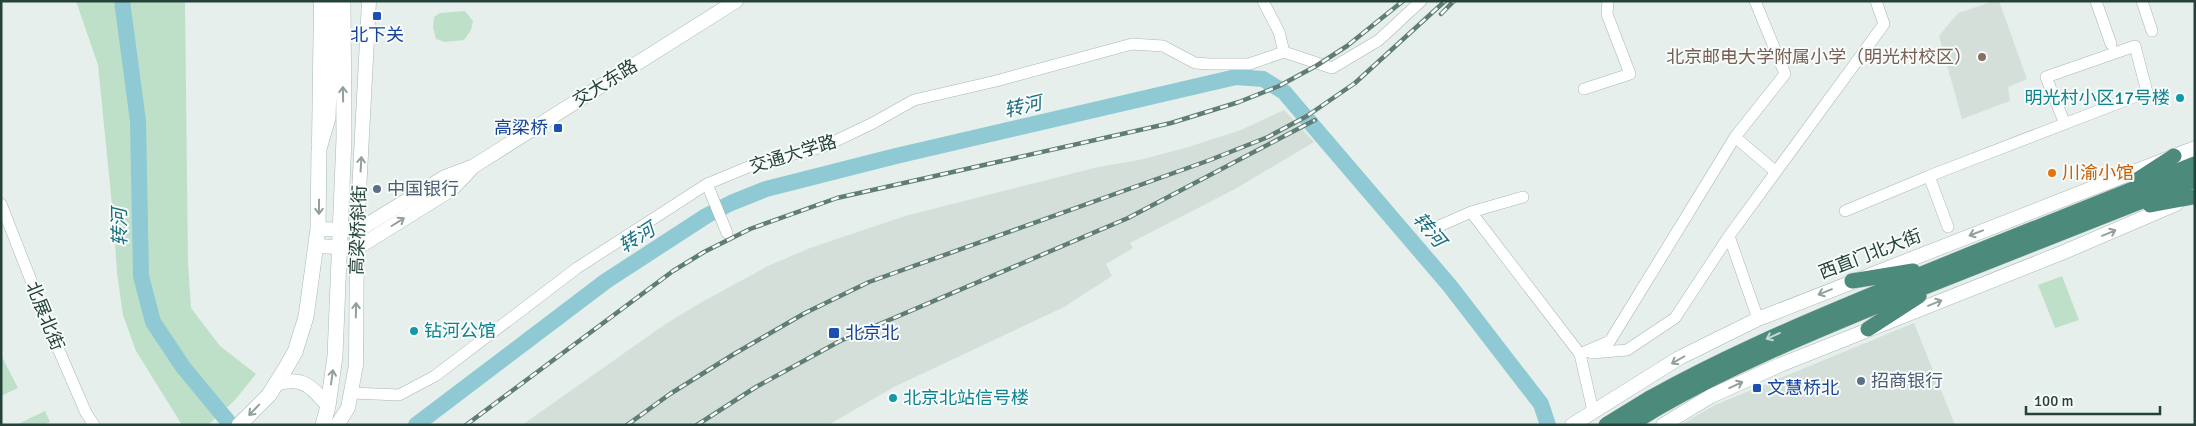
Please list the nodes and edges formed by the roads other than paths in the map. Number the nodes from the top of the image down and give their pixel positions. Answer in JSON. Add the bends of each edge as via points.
{"nodes":[{"id":1,"x":321,"y":1,"type":"edge"},
{"id":2,"x":332,"y":1,"type":"edge"},
{"id":3,"x":343,"y":1,"type":"edge"},
{"id":4,"x":369,"y":1,"type":"edge"},
{"id":5,"x":736,"y":1,"type":"edge"},
{"id":6,"x":1263,"y":1,"type":"edge"},
{"id":7,"x":1421,"y":1,"type":"edge"},
{"id":8,"x":1608,"y":1,"type":"edge"},
{"id":9,"x":1755,"y":1,"type":"edge"},
{"id":10,"x":1876,"y":1,"type":"edge"},
{"id":11,"x":1882,"y":1,"type":"edge"},
{"id":12,"x":2096,"y":1,"type":"edge"},
{"id":13,"x":2142,"y":1,"type":"edge"},
{"id":14,"x":1884,"y":24,"type":"junction"},
{"id":15,"x":2152,"y":31,"type":"dead end"},
{"id":16,"x":2111,"y":44,"type":"dead end"},
{"id":17,"x":1284,"y":52,"type":"junction"},
{"id":18,"x":1584,"y":89,"type":"dead end"},
{"id":19,"x":2065,"y":124,"type":"junction"},
{"id":20,"x":1735,"y":137,"type":"junction"},
{"id":21,"x":2195,"y":148,"type":"edge"},
{"id":22,"x":319,"y":149,"type":"junction"},
{"id":23,"x":2174,"y":156,"type":"junction"},
{"id":24,"x":2195,"y":164,"type":"edge"},
{"id":25,"x":474,"y":166,"type":"junction"},
{"id":26,"x":1776,"y":172,"type":"junction"},
{"id":27,"x":1930,"y":176,"type":"junction"},
{"id":28,"x":2175,"y":180,"type":"junction"},
{"id":29,"x":2195,"y":180,"type":"edge"},
{"id":30,"x":707,"y":184,"type":"junction"},
{"id":31,"x":2194,"y":196,"type":"edge"},
{"id":32,"x":1523,"y":197,"type":"dead end"},
{"id":33,"x":1,"y":204,"type":"edge"},
{"id":34,"x":2110,"y":205,"type":"junction"},
{"id":35,"x":1846,"y":211,"type":"dead end"},
{"id":36,"x":1471,"y":212,"type":"junction"},
{"id":37,"x":1948,"y":227,"type":"dead end"},
{"id":38,"x":318,"y":229,"type":"junction"},
{"id":39,"x":726,"y":229,"type":"dead end"},
{"id":40,"x":338,"y":230,"type":"junction"},
{"id":41,"x":357,"y":230,"type":"junction"},
{"id":42,"x":1428,"y":231,"type":"dead end"},
{"id":43,"x":1729,"y":236,"type":"junction"},
{"id":44,"x":317,"y":246,"type":"junction"},
{"id":45,"x":338,"y":247,"type":"junction"},
{"id":46,"x":357,"y":248,"type":"junction"},
{"id":47,"x":1936,"y":267,"type":"junction"},
{"id":48,"x":1948,"y":277,"type":"junction"},
{"id":49,"x":1852,"y":281,"type":"junction"},
{"id":50,"x":1758,"y":318,"type":"junction"},
{"id":51,"x":1868,"y":329,"type":"junction"},
{"id":52,"x":1580,"y":354,"type":"junction"},
{"id":53,"x":272,"y":389,"type":"junction"},
{"id":54,"x":1626,"y":392,"type":"junction"},
{"id":55,"x":352,"y":393,"type":"junction"},
{"id":56,"x":1653,"y":404,"type":"junction"},
{"id":57,"x":328,"y":406,"type":"junction"},
{"id":58,"x":1594,"y":411,"type":"junction"},
{"id":59,"x":94,"y":425,"type":"edge"},
{"id":60,"x":239,"y":425,"type":"edge"},
{"id":61,"x":323,"y":425,"type":"edge"},
{"id":62,"x":337,"y":425,"type":"edge"},
{"id":63,"x":1572,"y":425,"type":"edge"},
{"id":64,"x":1602,"y":425,"type":"edge"},
{"id":65,"x":1606,"y":425,"type":"edge"},
{"id":66,"x":1630,"y":425,"type":"edge"},
{"id":67,"x":1645,"y":425,"type":"edge"},
{"id":68,"x":1662,"y":425,"type":"edge"}],
"edges":[{"from":1,"to":22,"type":"street"},
{"from":2,"to":22,"type":"main road","via":[[328,118]]},
{"from":40,"to":3,"type":"main road","name":"高梁桥斜街","one_way":true,"via":[[344,138]]},
{"from":41,"to":4,"type":"street","name":"高梁桥斜街","one_way":true},
{"from":5,"to":25,"type":"street","name":"交大东路"},
{"from":6,"to":17,"type":"street","via":[[1279,32]]},
{"from":7,"to":17,"type":"street","via":[[1379,40],[1332,68]]},
{"from":8,"to":18,"type":"street","via":[[1607,14],[1630,74]]},
{"from":9,"to":20,"type":"street","via":[[1785,74]]},
{"from":10,"to":14,"type":"street"},
{"from":11,"to":14,"type":"street"},
{"from":12,"to":16,"type":"street"},
{"from":13,"to":15,"type":"street"},
{"from":14,"to":26,"type":"street"},
{"from":17,"to":30,"type":"street","name":"交通大学路","via":[[1249,64],[1210,64],[1195,62],[1163,46],[1132,44],[914,100],[822,147],[758,164]]},
{"from":19,"to":19,"type":"street","via":[[2147,92],[2135,46],[2046,77]]},
{"from":19,"to":27,"type":"street"},
{"from":20,"to":26,"type":"street"},
{"from":20,"to":52,"type":"street","via":[[1610,341]]},
{"from":21,"to":23,"type":"street","name":"西直门北大街"},
{"from":22,"to":38,"type":"main road","one_way":true},
{"from":23,"to":34,"type":"highway"},
{"from":23,"to":49,"type":"street","name":"西直门北大街","one_way":true},
{"from":24,"to":28,"type":"highway","name":"西直门北大街"},
{"from":25,"to":41,"type":"street","name":"交大东路","via":[[445,176]]},
{"from":46,"to":25,"type":"street","name":"交大东路","one_way":true,"via":[[452,189]]},
{"from":26,"to":43,"type":"street"},
{"from":27,"to":35,"type":"street"},
{"from":27,"to":37,"type":"street"},
{"from":28,"to":29,"type":"highway","name":"西直门北大街"},
{"from":28,"to":34,"type":"highway","name":"西直门北大街"},
{"from":30,"to":39,"type":"street"},
{"from":30,"to":55,"type":"street","name":"交通大学路","via":[[577,268],[423,383],[398,395]]},
{"from":31,"to":34,"type":"highway"},
{"from":51,"to":31,"type":"street","one_way":true},
{"from":32,"to":36,"type":"street"},
{"from":33,"to":59,"type":"street","name":"北展北街","via":[[54,339]]},
{"from":34,"to":47,"type":"highway","name":"西直门北大街"},
{"from":34,"to":48,"type":"highway","name":"西直门北大街"},
{"from":36,"to":42,"type":"street"},
{"from":36,"to":52,"type":"street"},
{"from":38,"to":40,"type":"street"},
{"from":38,"to":44,"type":"main road"},
{"from":40,"to":41,"type":"street"},
{"from":40,"to":45,"type":"main road","name":"高梁桥斜街"},
{"from":41,"to":46,"type":"street","name":"高梁桥斜街"},
{"from":43,"to":50,"type":"street"},
{"from":43,"to":52,"type":"street","via":[[1675,318],[1627,350]]},
{"from":44,"to":45,"type":"street"},
{"from":44,"to":53,"type":"main road","via":[[306,317],[295,352]]},
{"from":45,"to":46,"type":"street"},
{"from":57,"to":45,"type":"main road","name":"高梁桥斜街","one_way":true,"via":[[335,356]]},
{"from":55,"to":46,"type":"street","name":"高梁桥斜街","one_way":true,"via":[[356,365]]},
{"from":47,"to":49,"type":"highway"},
{"from":47,"to":56,"type":"highway","name":"西直门北大街","one_way":true,"via":[[1704,368]]},
{"from":48,"to":51,"type":"highway"},
{"from":48,"to":56,"type":"highway","name":"西直门北大街","via":[[1774,348]]},
{"from":49,"to":50,"type":"street","name":"西直门北大街","one_way":true},
{"from":50,"to":54,"type":"street","name":"西直门北大街","one_way":true,"via":[[1679,358]]},
{"from":68,"to":51,"type":"street","one_way":true,"via":[[1711,396]]},
{"from":52,"to":58,"type":"street"},
{"from":53,"to":57,"type":"street","via":[[286,381],[301,382],[311,386]]},
{"from":53,"to":60,"type":"main road","one_way":true},
{"from":54,"to":58,"type":"street","name":"西直门北大街"},
{"from":54,"to":67,"type":"street"},
{"from":55,"to":62,"type":"street","name":"高梁桥斜街","via":[[348,408]]},
{"from":56,"to":65,"type":"highway","name":"西直门北大街","bridge":true},
{"from":56,"to":66,"type":"highway","name":"西直门北大街","bridge":true},
{"from":57,"to":61,"type":"main road","name":"高梁桥斜街"},
{"from":58,"to":63,"type":"street","name":"西直门北大街"},
{"from":58,"to":64,"type":"street"}]}
